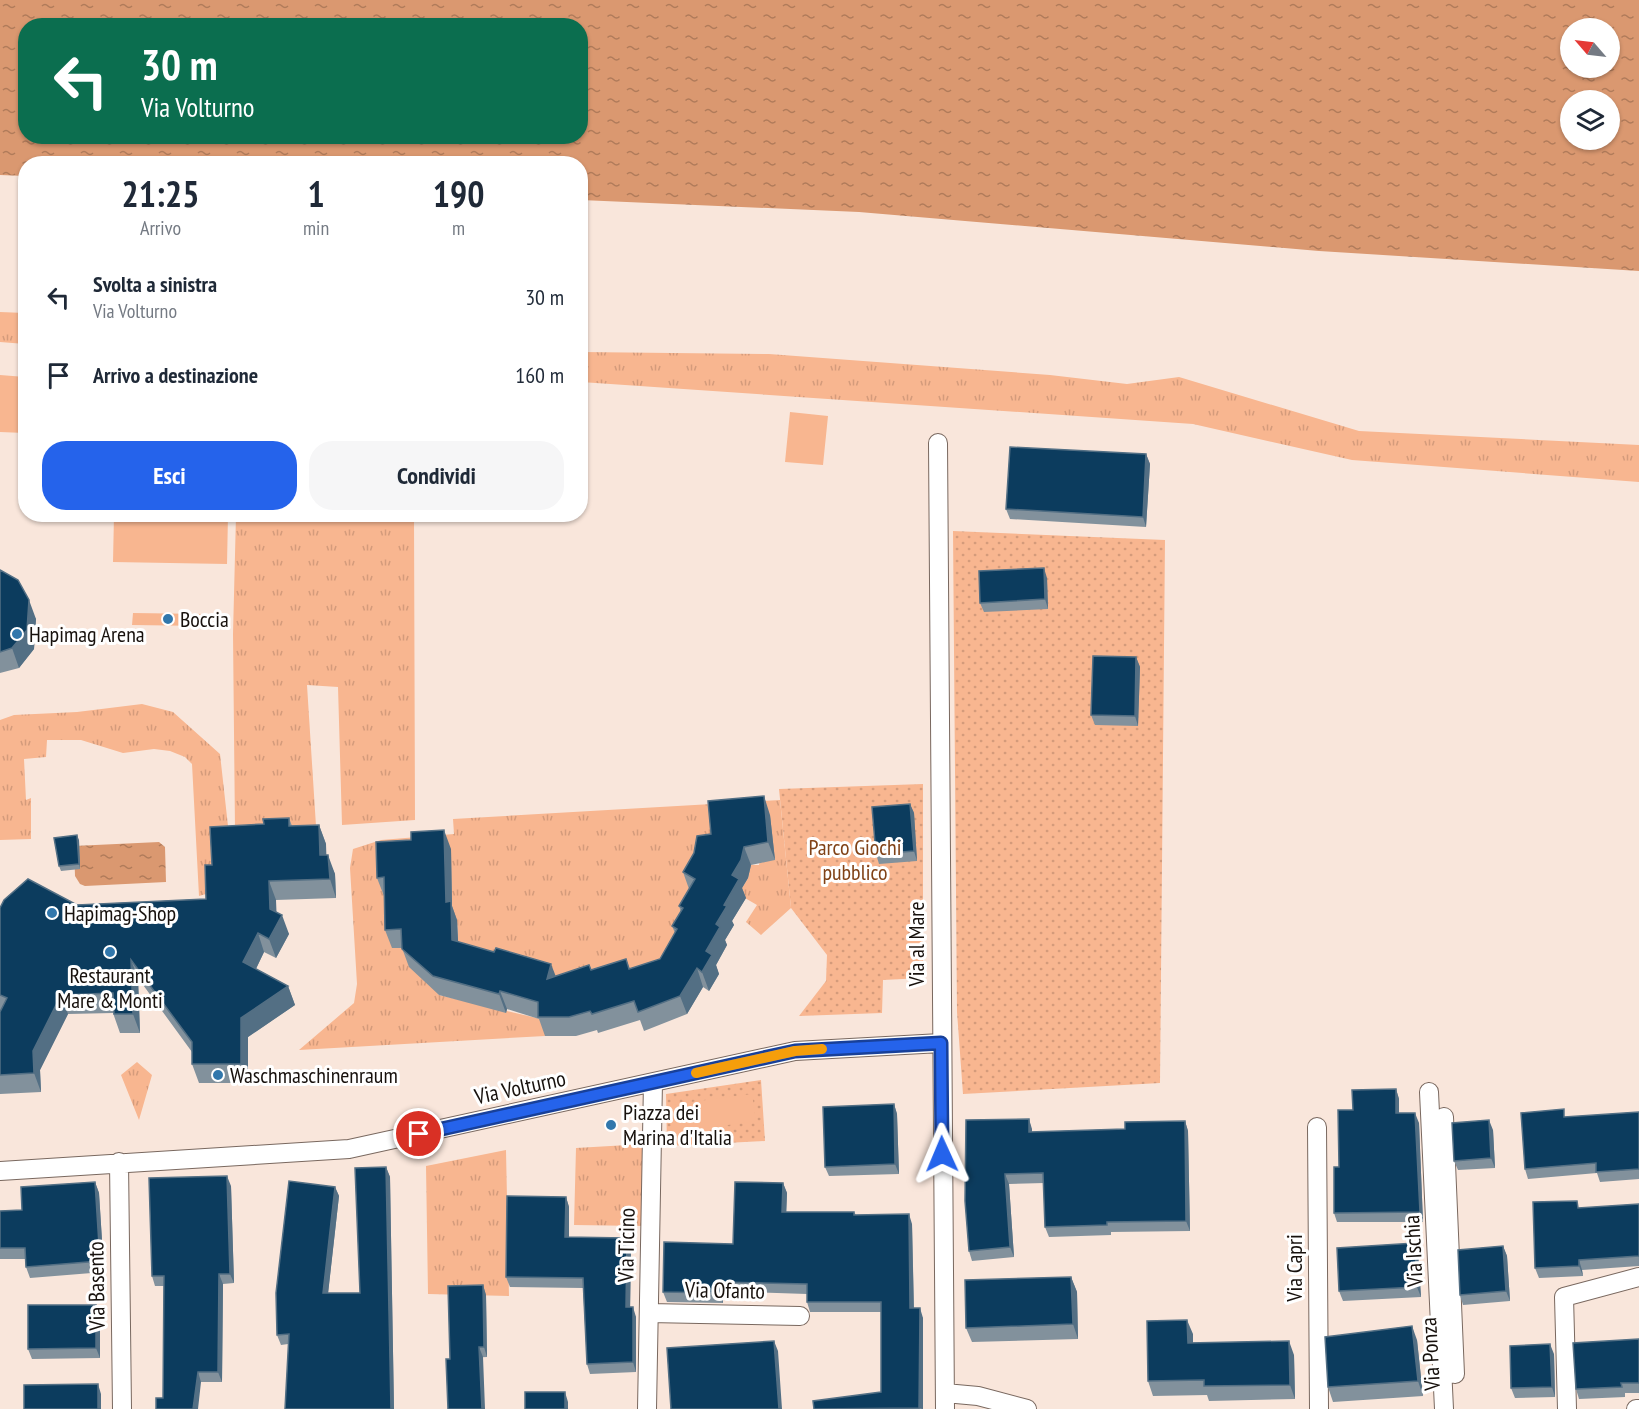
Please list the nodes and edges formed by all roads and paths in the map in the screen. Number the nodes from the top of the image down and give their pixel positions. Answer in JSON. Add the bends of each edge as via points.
{"nodes":[{"id":1,"x":938,"y":443,"type":"dead end"},
{"id":2,"x":941,"y":1043,"type":"junction"},
{"id":3,"x":653,"y":1082,"type":"junction"},
{"id":4,"x":1429,"y":1092,"type":"dead end"},
{"id":5,"x":1443,"y":1117,"type":"dead end"},
{"id":6,"x":1317,"y":1127,"type":"dead end"},
{"id":7,"x":119,"y":1162,"type":"junction"},
{"id":8,"x":0,"y":1171,"type":"edge"},
{"id":9,"x":1639,"y":1277,"type":"edge"},
{"id":10,"x":649,"y":1313,"type":"junction"},
{"id":11,"x":800,"y":1316,"type":"dead end"},
{"id":12,"x":945,"y":1401,"type":"edge"},
{"id":13,"x":122,"y":1409,"type":"edge"},
{"id":14,"x":647,"y":1409,"type":"edge"},
{"id":15,"x":1027,"y":1409,"type":"edge"},
{"id":16,"x":1319,"y":1409,"type":"edge"},
{"id":17,"x":1444,"y":1409,"type":"edge"},
{"id":18,"x":1457,"y":1409,"type":"edge"},
{"id":19,"x":1566,"y":1409,"type":"edge"}],
"edges":[{"from":1,"to":2,"type":"street","name":"Via al Mare"},
{"from":2,"to":3,"type":"street","name":"Via Volturno","via":[[795,1051]]},
{"from":2,"to":12,"type":"street","name":"Via al Mare"},
{"from":3,"to":7,"type":"street","name":"Via Volturno","via":[[349,1149]]},
{"from":3,"to":10,"type":"street","name":"Via Ticino"},
{"from":4,"to":17,"type":"street","name":"Via Ischia"},
{"from":5,"to":18,"type":"street","name":"Via Ponza"},
{"from":6,"to":16,"type":"street","name":"Via Capri"},
{"from":7,"to":8,"type":"street","name":"Via Volturno"},
{"from":7,"to":13,"type":"street","name":"Via Basento"},
{"from":9,"to":19,"type":"street","via":[[1564,1297]]},
{"from":10,"to":11,"type":"street","name":"Via Ofanto"},
{"from":10,"to":14,"type":"street","name":"Via Ticino"},
{"from":12,"to":15,"type":"street","via":[[978,1396]]}]}
